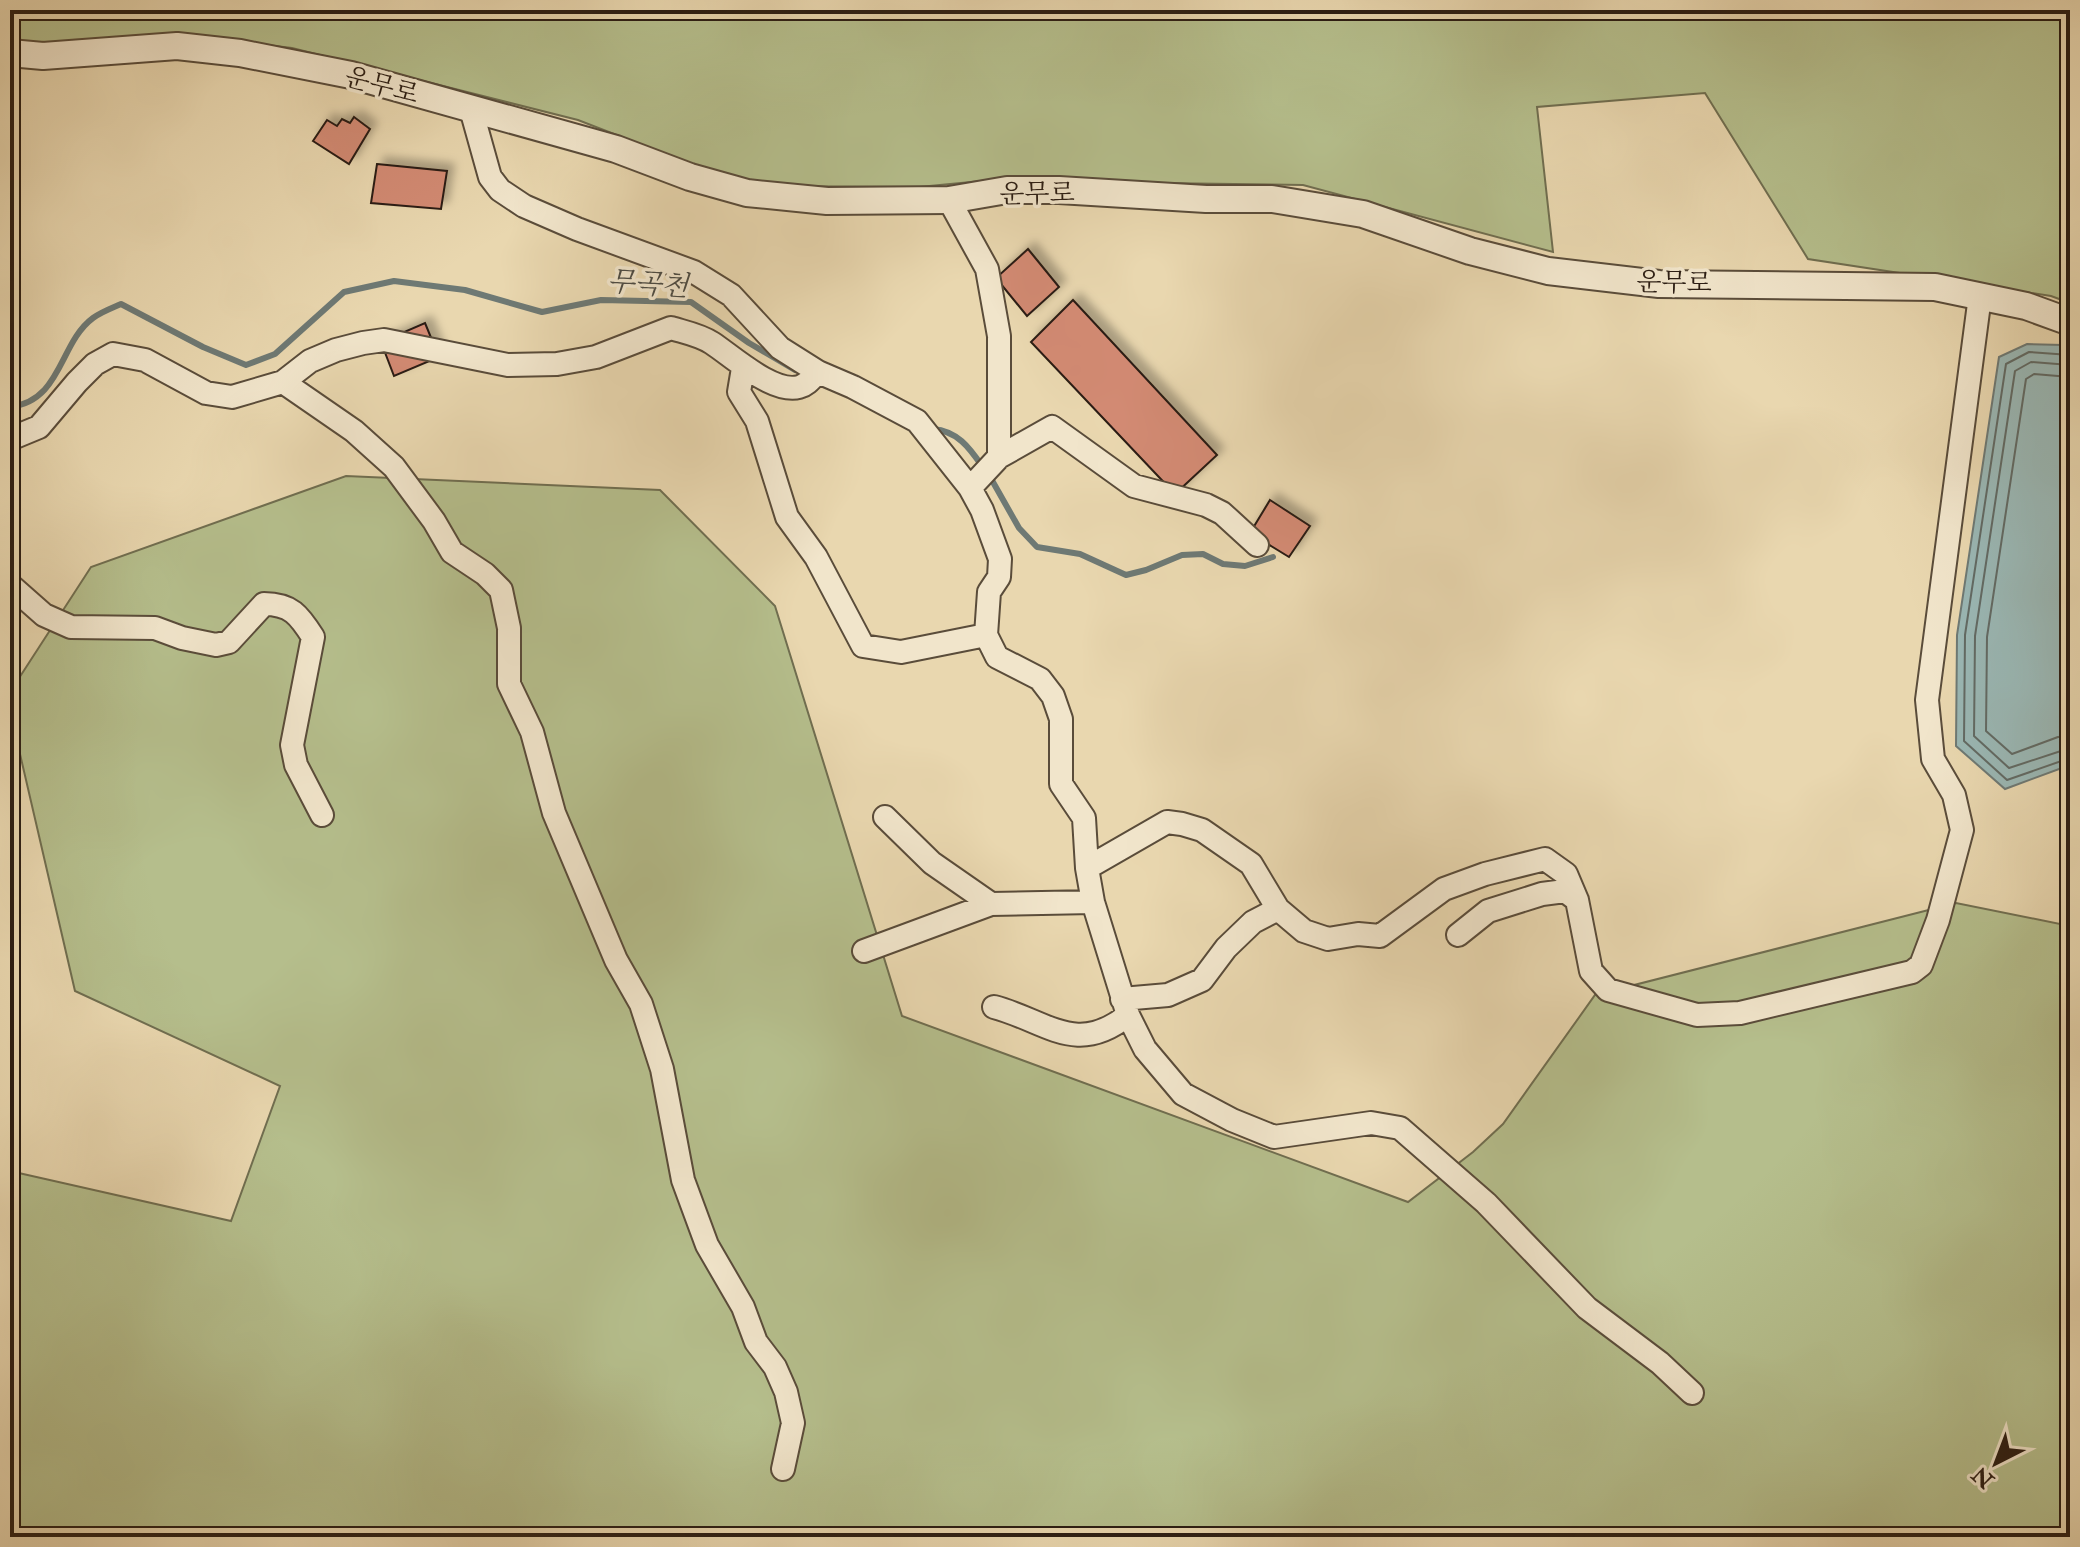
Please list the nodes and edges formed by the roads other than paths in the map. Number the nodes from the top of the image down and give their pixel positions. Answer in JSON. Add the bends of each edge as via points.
{"nodes":[{"id":1,"x":10,"y":53,"type":"edge"},
{"id":2,"x":471,"y":109,"type":"junction"},
{"id":3,"x":949,"y":200,"type":"junction"},
{"id":4,"x":1980,"y":296,"type":"junction"},
{"id":5,"x":2070,"y":322,"type":"edge"},
{"id":6,"x":743,"y":368,"type":"junction"},
{"id":7,"x":813,"y":378,"type":"junction"},
{"id":8,"x":283,"y":382,"type":"junction"},
{"id":9,"x":10,"y":439,"type":"edge"},
{"id":10,"x":999,"y":457,"type":"junction"},
{"id":11,"x":970,"y":488,"type":"junction"},
{"id":12,"x":1257,"y":545,"type":"dead end"},
{"id":13,"x":10,"y":585,"type":"edge"},
{"id":14,"x":986,"y":635,"type":"junction"},
{"id":15,"x":322,"y":815,"type":"dead end"},
{"id":16,"x":885,"y":817,"type":"dead end"},
{"id":17,"x":1087,"y":868,"type":"junction"},
{"id":18,"x":1577,"y":900,"type":"junction"},
{"id":19,"x":1093,"y":902,"type":"junction"},
{"id":20,"x":991,"y":904,"type":"junction"},
{"id":21,"x":1278,"y":909,"type":"junction"},
{"id":22,"x":1458,"y":935,"type":"dead end"},
{"id":23,"x":864,"y":951,"type":"dead end"},
{"id":24,"x":994,"y":1007,"type":"dead end"},
{"id":25,"x":1125,"y":1007,"type":"junction"},
{"id":26,"x":1692,"y":1393,"type":"dead end"},
{"id":27,"x":783,"y":1469,"type":"dead end"}],
"edges":[{"from":1,"to":2,"type":"street","name":"운무로","via":[[43,56],[177,46],[240,53],[351,75]]},
{"from":2,"to":3,"type":"street","name":"운무로","via":[[747,193],[827,201]]},
{"from":2,"to":7,"type":"street","via":[[490,177],[500,190],[577,229],[694,272],[731,295]]},
{"from":3,"to":4,"type":"street","name":"운무로","via":[[1007,190],[1272,199],[1363,214],[1470,251],[1563,273],[1659,284],[1935,287]]},
{"from":3,"to":10,"type":"street","via":[[987,269],[999,336]]},
{"from":4,"to":5,"type":"street","name":"운무로"},
{"from":4,"to":18,"type":"street","via":[[1927,700],[1933,759],[1954,795],[1962,830],[1921,965],[1912,972],[1740,1013],[1697,1015],[1608,990],[1591,971]]},
{"from":6,"to":7,"type":"street","via":[[786,388]]},
{"from":6,"to":8,"type":"street","via":[[710,342],[671,328],[596,357],[557,364],[508,365],[384,340],[336,350],[310,361]]},
{"from":6,"to":14,"type":"street","via":[[739,392],[757,421],[787,517],[816,557],[863,646],[901,652]]},
{"from":7,"to":11,"type":"street","via":[[853,387],[917,421]]},
{"from":8,"to":9,"type":"street","via":[[232,397],[206,393],[145,360],[113,354],[95,364],[39,427]]},
{"from":8,"to":27,"type":"street","via":[[354,431],[394,467],[452,552],[501,590],[509,628],[509,684],[532,732],[554,813],[616,960],[641,1004],[662,1069],[683,1180],[707,1245],[786,1392],[793,1423]]},
{"from":10,"to":11,"type":"street"},
{"from":10,"to":12,"type":"street","via":[[1052,427],[1134,486],[1222,513]]},
{"from":11,"to":14,"type":"street","via":[[1000,559],[999,577],[989,592]]},
{"from":13,"to":15,"type":"street","via":[[44,615],[71,627],[155,628],[216,645],[229,642],[264,604],[282,604],[313,637],[292,745],[296,765]]},
{"from":14,"to":17,"type":"street","via":[[997,657],[1040,679],[1053,696],[1061,719],[1061,784],[1084,818]]},
{"from":16,"to":20,"type":"street","via":[[932,863]]},
{"from":17,"to":19,"type":"street"},
{"from":17,"to":21,"type":"street","via":[[1167,822],[1182,824],[1202,830],[1251,864]]},
{"from":18,"to":21,"type":"street","via":[[1566,874],[1545,859],[1444,889],[1380,936],[1328,939],[1304,931]]},
{"from":18,"to":22,"type":"street","via":[[1565,891],[1542,894],[1488,911]]},
{"from":19,"to":20,"type":"street"},
{"from":19,"to":25,"type":"street"},
{"from":20,"to":23,"type":"street"},
{"from":21,"to":25,"type":"street","via":[[1253,922],[1202,980]]},
{"from":24,"to":25,"type":"street","via":[[1083,1037],[1110,1030]]},
{"from":25,"to":26,"type":"street","via":[[1145,1049],[1183,1094],[1232,1120],[1274,1137],[1371,1123],[1400,1128],[1486,1203],[1587,1308]]}]}
